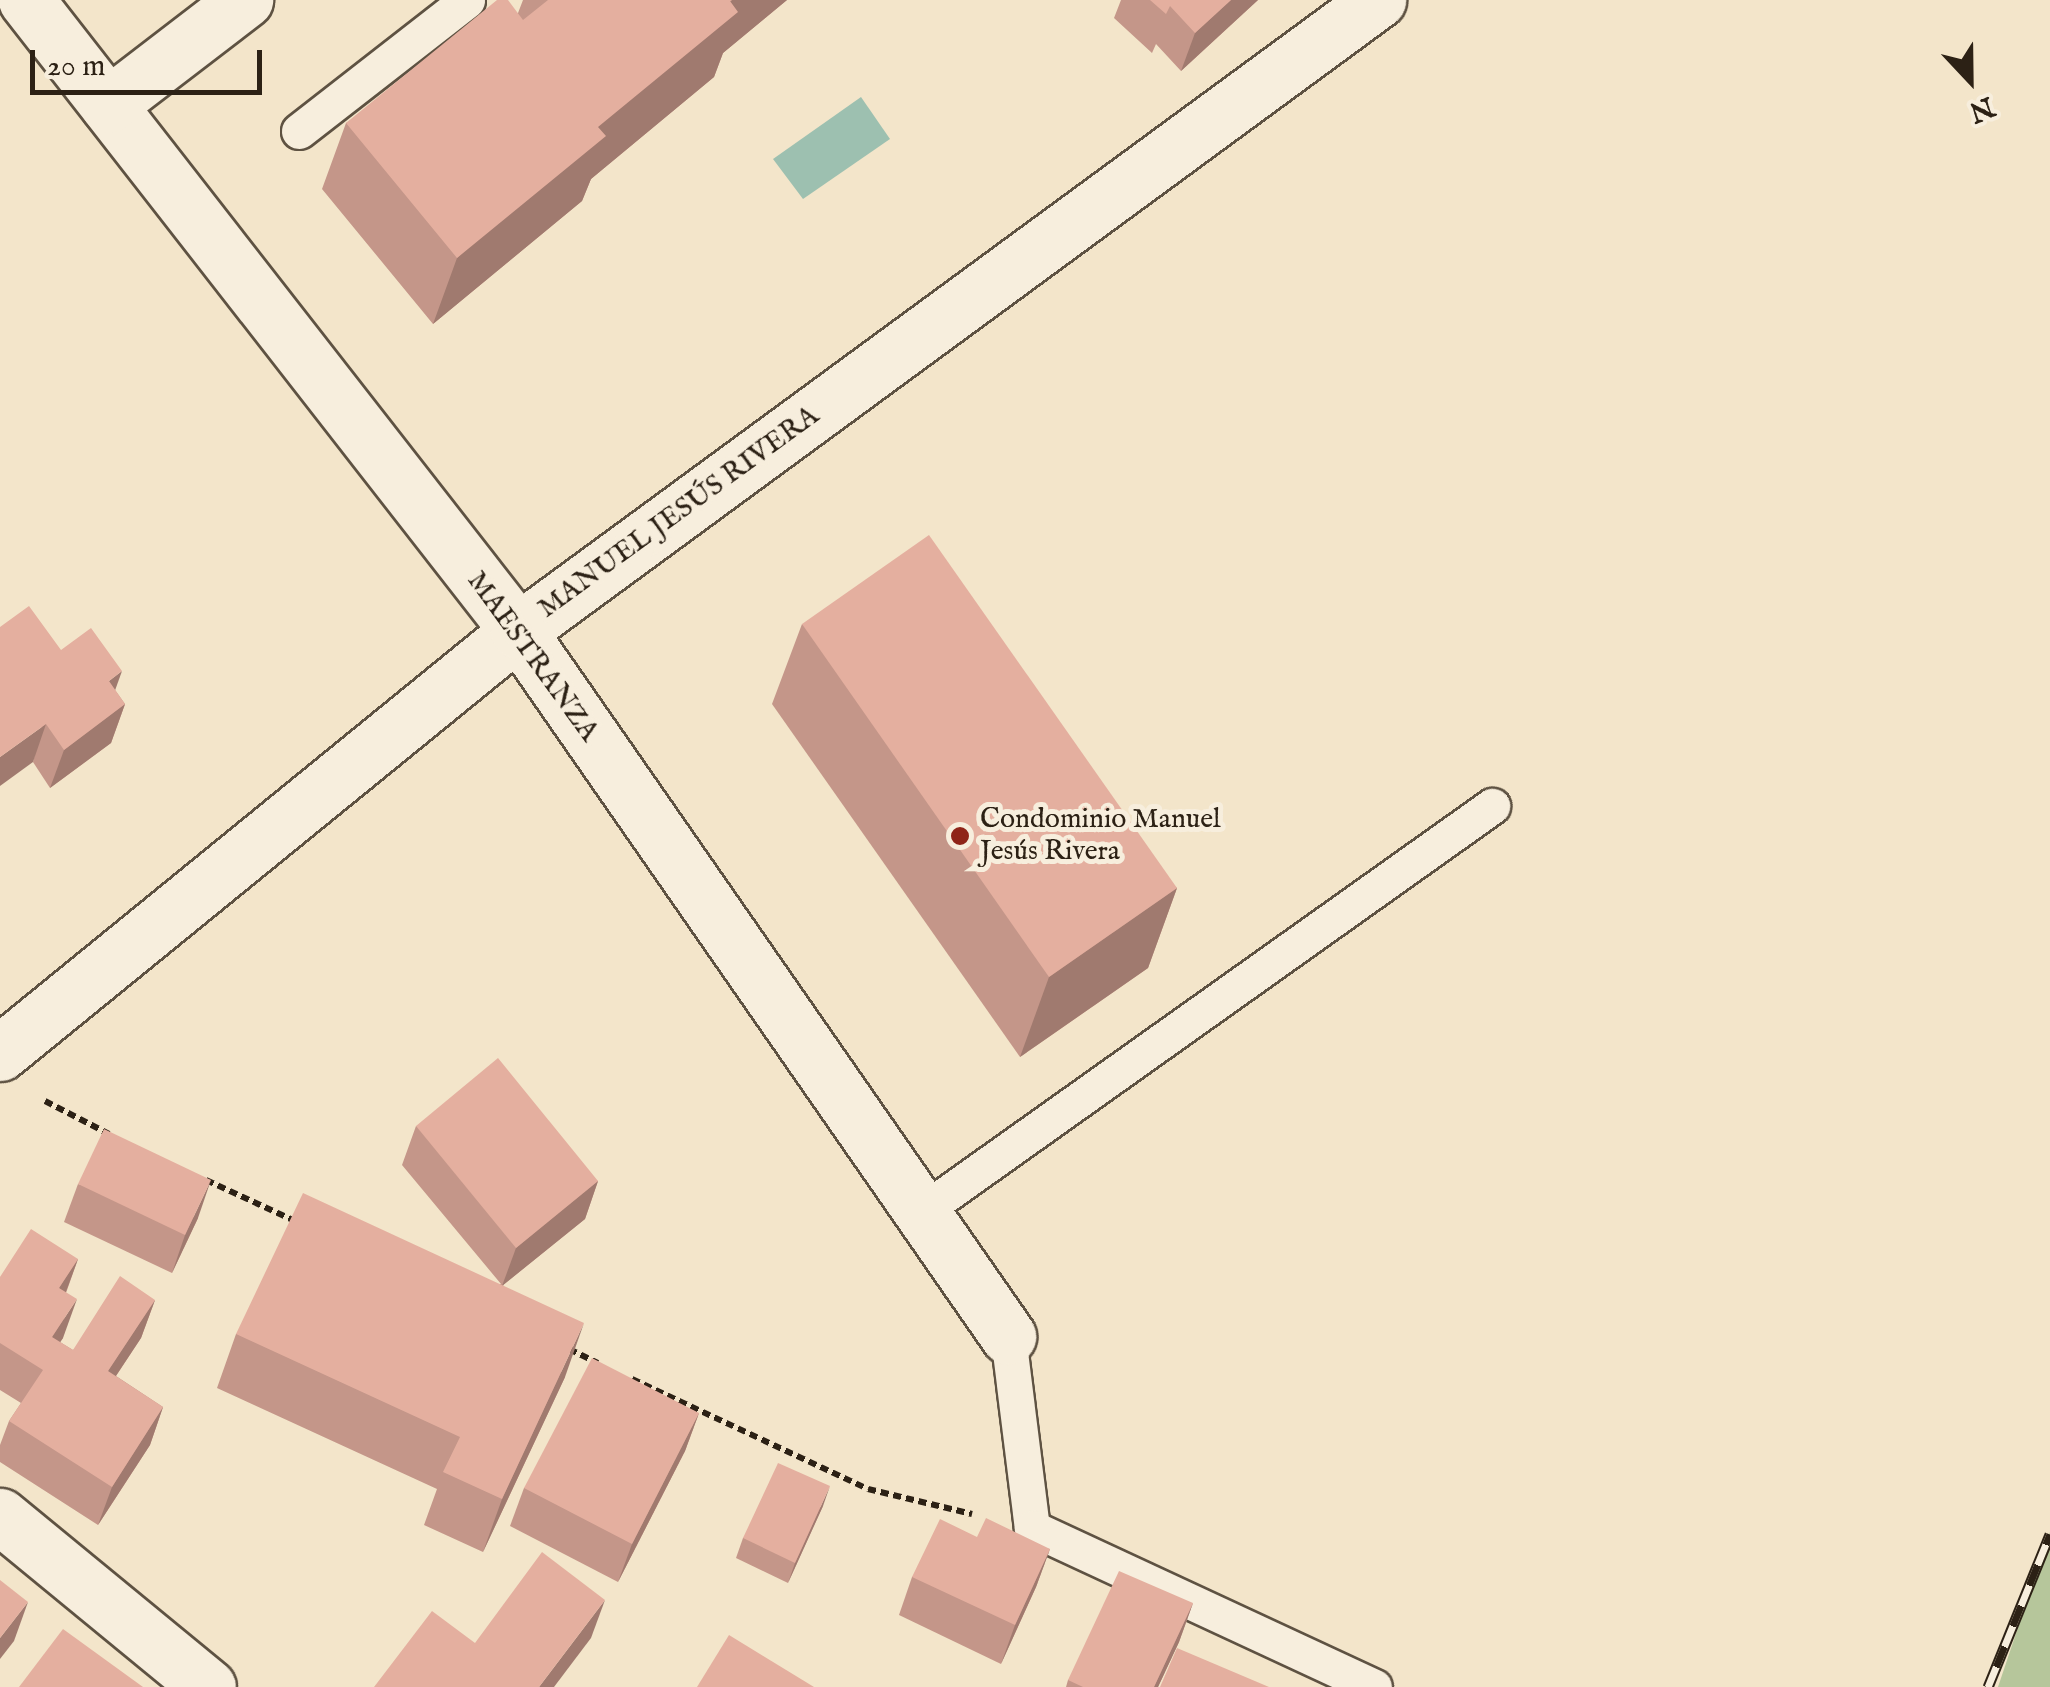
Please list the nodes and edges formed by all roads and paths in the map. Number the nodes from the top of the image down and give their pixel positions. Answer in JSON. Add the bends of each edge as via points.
{"nodes":[{"id":1,"x":26,"y":0,"type":"edge"},
{"id":2,"x":245,"y":0,"type":"edge"},
{"id":3,"x":467,"y":0,"type":"edge"},
{"id":4,"x":1378,"y":0,"type":"edge"},
{"id":5,"x":108,"y":105,"type":"junction"},
{"id":6,"x":299,"y":130,"type":"dead end"},
{"id":7,"x":518,"y":631,"type":"junction"},
{"id":8,"x":1492,"y":806,"type":"dead end"},
{"id":9,"x":15,"y":1072,"type":"edge"},
{"id":10,"x":113,"y":1136,"type":"edge"},
{"id":11,"x":203,"y":1178,"type":"edge"},
{"id":12,"x":921,"y":1212,"type":"junction"},
{"id":13,"x":311,"y":1229,"type":"edge"},
{"id":14,"x":1008,"y":1336,"type":"joint"},
{"id":15,"x":562,"y":1346,"type":"edge"},
{"id":16,"x":0,"y":1516,"type":"edge"},
{"id":17,"x":1032,"y":1528,"type":"junction"},
{"id":18,"x":208,"y":1687,"type":"edge"},
{"id":19,"x":1374,"y":1687,"type":"edge"}],
"edges":[{"from":1,"to":5,"type":"street","name":"MAESTRANZA"},
{"from":2,"to":5,"type":"street"},
{"from":3,"to":6,"type":"lane"},
{"from":4,"to":7,"type":"street","name":"MANUEL JESÚS RIVERA"},
{"from":5,"to":7,"type":"street","name":"MAESTRANZA"},
{"from":7,"to":9,"type":"street","name":"MANUEL JESÚS RIVERA"},
{"from":7,"to":12,"type":"street","name":"MAESTRANZA"},
{"from":8,"to":12,"type":"lane"},
{"from":9,"to":10,"type":"path"},
{"from":11,"to":13,"type":"path"},
{"from":12,"to":14,"type":"street","name":"MAESTRANZA"},
{"from":14,"to":17,"type":"lane"},
{"from":15,"to":17,"type":"path","via":[[868,1489]]},
{"from":16,"to":18,"type":"street"},
{"from":17,"to":19,"type":"lane"}]}
